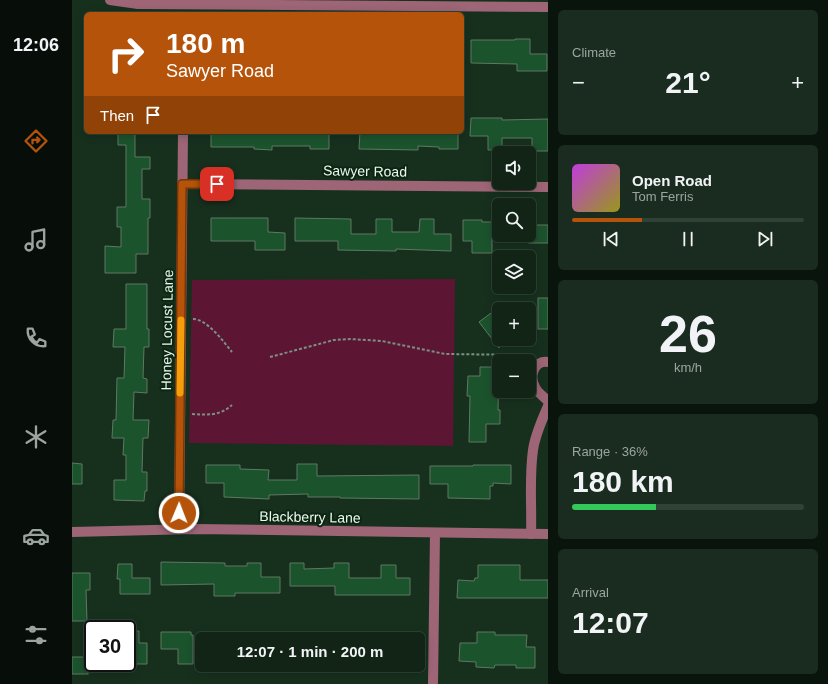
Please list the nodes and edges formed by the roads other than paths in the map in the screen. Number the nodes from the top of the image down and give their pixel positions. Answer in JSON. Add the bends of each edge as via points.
{"nodes":[{"id":1,"x":110,"y":0,"type":"edge"},
{"id":2,"x":548,"y":7,"type":"edge"},
{"id":3,"x":184,"y":9,"type":"edge"},
{"id":4,"x":183,"y":134,"type":"edge"},
{"id":5,"x":182,"y":184,"type":"junction"},
{"id":6,"x":548,"y":187,"type":"edge"},
{"id":7,"x":548,"y":362,"type":"edge"},
{"id":8,"x":548,"y":401,"type":"edge"},
{"id":9,"x":548,"y":406,"type":"edge"},
{"id":10,"x":179,"y":529,"type":"junction"},
{"id":11,"x":72,"y":532,"type":"edge"},
{"id":12,"x":435,"y":533,"type":"junction"},
{"id":13,"x":532,"y":534,"type":"junction"},
{"id":14,"x":548,"y":534,"type":"edge"},
{"id":15,"x":433,"y":684,"type":"edge"}],
"edges":[{"from":1,"to":3,"type":"street"},
{"from":2,"to":3,"type":"street"},
{"from":4,"to":5,"type":"street","name":"Honey Locust Lane"},
{"from":5,"to":6,"type":"street","name":"Sawyer Road"},
{"from":5,"to":10,"type":"street","name":"Honey Locust Lane"},
{"from":7,"to":8,"type":"street","via":[[544,361],[535,366],[532,375],[535,387]]},
{"from":9,"to":13,"type":"street","via":[[533,449]]},
{"from":10,"to":11,"type":"street","name":"Blackberry Lane"},
{"from":10,"to":12,"type":"street","name":"Blackberry Lane"},
{"from":12,"to":13,"type":"street","name":"Blackberry Lane"},
{"from":12,"to":15,"type":"street"},
{"from":13,"to":14,"type":"street","name":"Blackberry Lane"}]}
